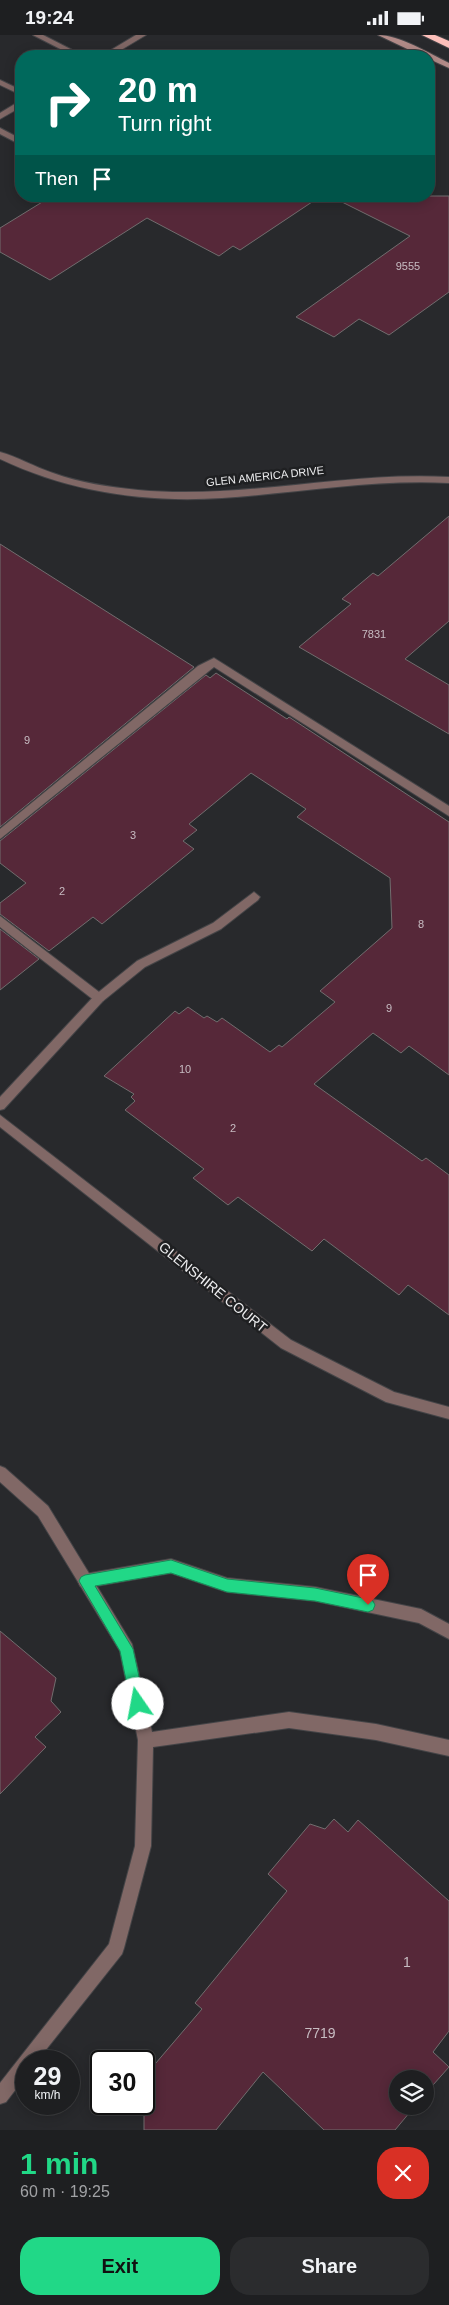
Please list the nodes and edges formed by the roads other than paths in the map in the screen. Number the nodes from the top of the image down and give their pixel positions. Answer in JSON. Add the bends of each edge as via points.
{"nodes":[{"id":1,"x":37,"y":35,"type":"edge"},
{"id":2,"x":142,"y":35,"type":"edge"},
{"id":3,"x":382,"y":35,"type":"edge"},
{"id":4,"x":427,"y":35,"type":"edge"},
{"id":5,"x":449,"y":45,"type":"edge"},
{"id":6,"x":68,"y":50,"type":"edge"},
{"id":7,"x":116,"y":50,"type":"edge"},
{"id":8,"x":415,"y":50,"type":"edge"},
{"id":9,"x":435,"y":59,"type":"edge"},
{"id":10,"x":449,"y":66,"type":"edge"},
{"id":11,"x":0,"y":83,"type":"edge"},
{"id":12,"x":15,"y":90,"type":"edge"},
{"id":13,"x":15,"y":107,"type":"edge"},
{"id":14,"x":0,"y":116,"type":"edge"},
{"id":15,"x":0,"y":131,"type":"edge"},
{"id":16,"x":15,"y":139,"type":"edge"},
{"id":17,"x":0,"y":455,"type":"edge"},
{"id":18,"x":449,"y":480,"type":"edge"},
{"id":19,"x":449,"y":812,"type":"edge"},
{"id":20,"x":0,"y":835,"type":"edge"},
{"id":21,"x":254,"y":897,"type":"dead end"},
{"id":22,"x":0,"y":921,"type":"edge"},
{"id":23,"x":99,"y":998,"type":"junction"},
{"id":24,"x":0,"y":1105,"type":"edge"},
{"id":25,"x":0,"y":1121,"type":"edge"},
{"id":26,"x":449,"y":1413,"type":"edge"},
{"id":27,"x":0,"y":1473,"type":"edge"},
{"id":28,"x":85,"y":1581,"type":"junction"},
{"id":29,"x":449,"y":1632,"type":"edge"},
{"id":30,"x":146,"y":1741,"type":"junction"},
{"id":31,"x":449,"y":1748,"type":"edge"},
{"id":32,"x":36,"y":2050,"type":"edge"},
{"id":33,"x":15,"y":2077,"type":"edge"},
{"id":34,"x":0,"y":2096,"type":"edge"}],
"edges":[{"from":1,"to":6,"type":"street"},
{"from":2,"to":7,"type":"street"},
{"from":3,"to":8,"type":"main road"},
{"from":4,"to":5,"type":"highway"},
{"from":9,"to":10,"type":"main road"},
{"from":11,"to":12,"type":"street"},
{"from":13,"to":14,"type":"street"},
{"from":15,"to":16,"type":"street"},
{"from":17,"to":18,"type":"street","name":"GLEN AMERICA DRIVE","via":[[41,473],[150,495],[222,495],[367,478]]},
{"from":19,"to":20,"type":"street","via":[[214,662]]},
{"from":21,"to":23,"type":"street","via":[[217,926],[141,964]]},
{"from":22,"to":23,"type":"street"},
{"from":23,"to":24,"type":"street"},
{"from":25,"to":26,"type":"street","name":"GLENSHIRE COURT","via":[[286,1344],[391,1397]]},
{"from":27,"to":28,"type":"street","via":[[43,1511]]},
{"from":28,"to":29,"type":"street","via":[[171,1566],[227,1585],[315,1594],[421,1616]]},
{"from":28,"to":30,"type":"street","via":[[127,1649]]},
{"from":30,"to":31,"type":"street","via":[[290,1720],[376,1732]]},
{"from":30,"to":32,"type":"street","via":[[143,1846],[116,1949]]},
{"from":33,"to":34,"type":"street"}]}
